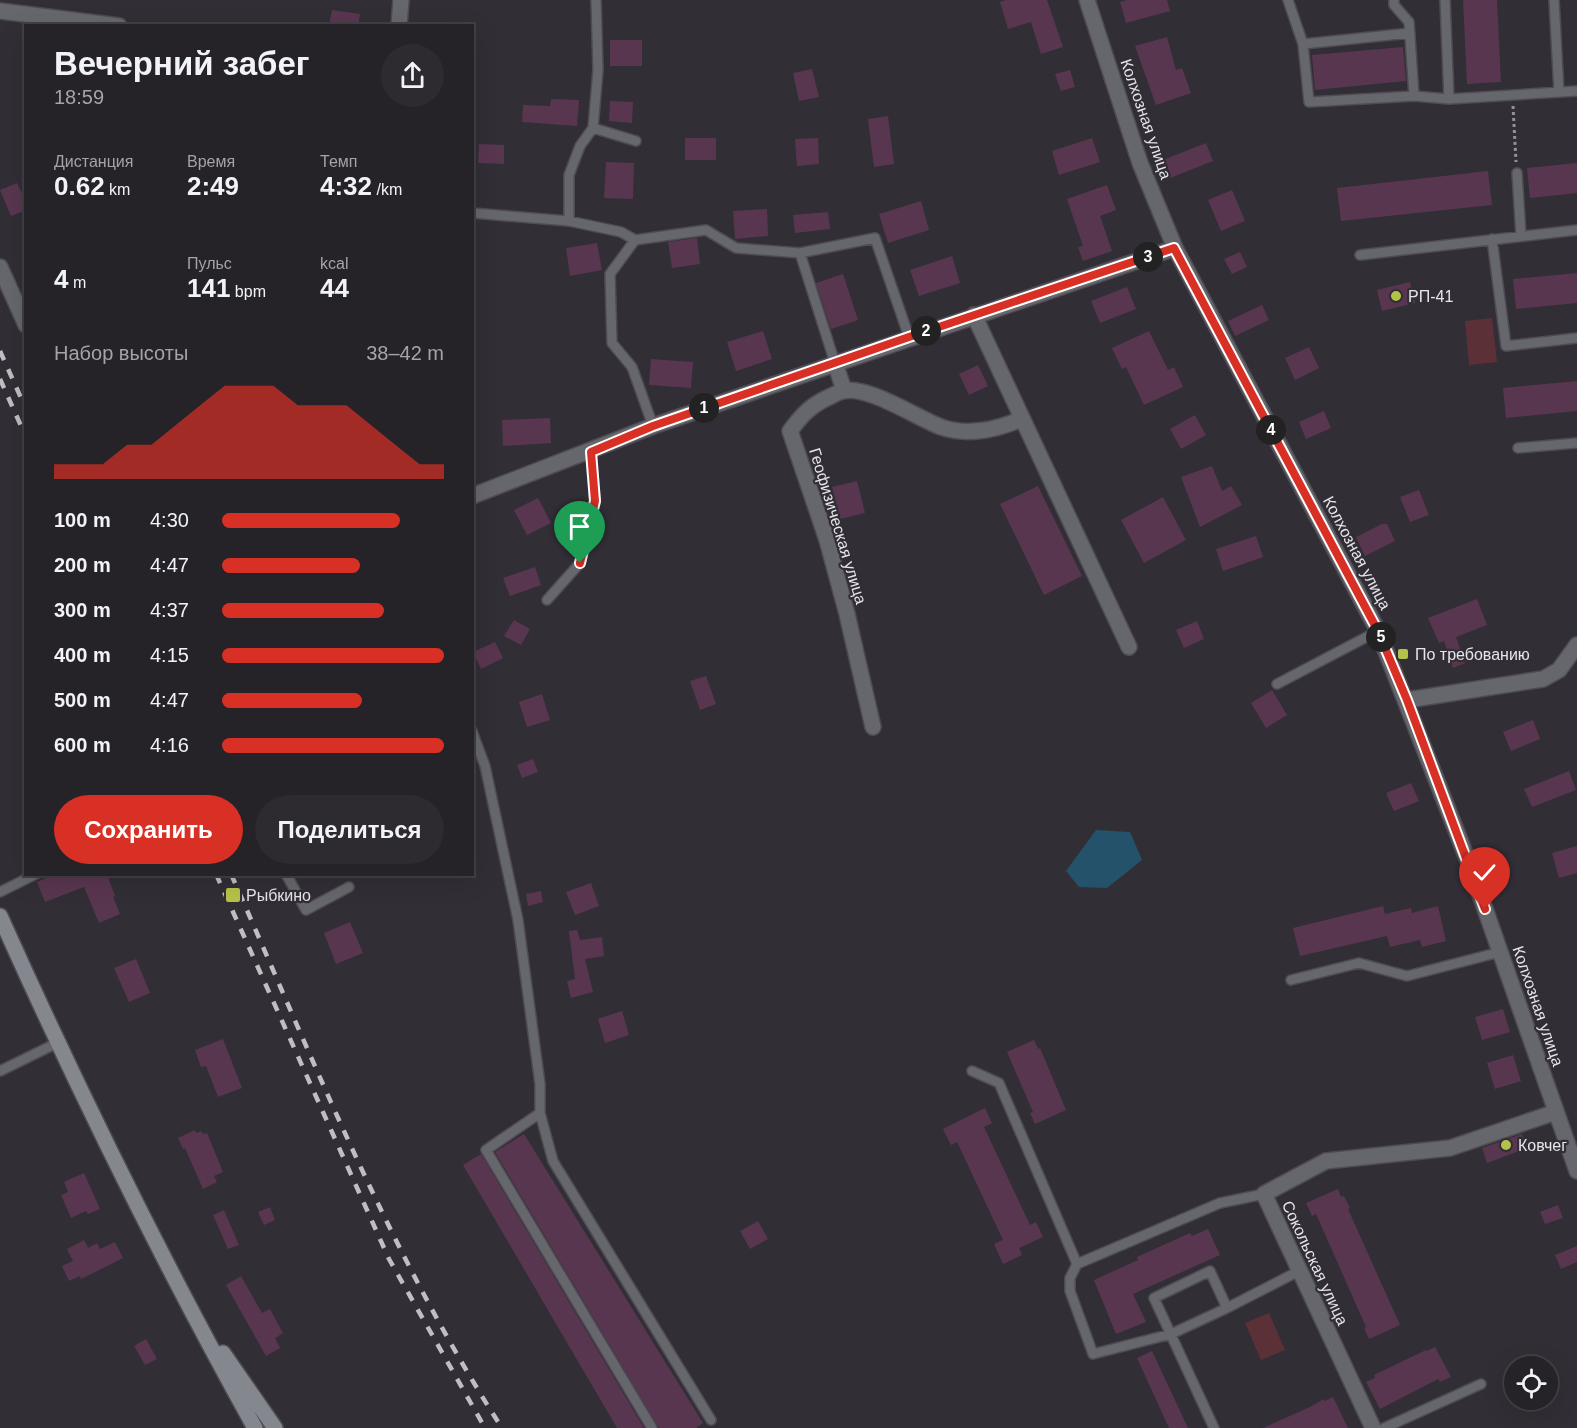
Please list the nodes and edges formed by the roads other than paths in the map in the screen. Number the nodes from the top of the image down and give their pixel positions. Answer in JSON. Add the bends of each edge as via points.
{"nodes":[{"id":1,"x":401,"y":0,"type":"edge"},
{"id":2,"x":596,"y":0,"type":"edge"},
{"id":3,"x":1087,"y":0,"type":"edge"},
{"id":4,"x":1288,"y":0,"type":"edge"},
{"id":5,"x":1394,"y":0,"type":"edge"},
{"id":6,"x":1445,"y":0,"type":"edge"},
{"id":7,"x":1554,"y":0,"type":"edge"},
{"id":8,"x":0,"y":11,"type":"edge"},
{"id":9,"x":103,"y":24,"type":"edge"},
{"id":10,"x":399,"y":24,"type":"edge"},
{"id":11,"x":1410,"y":33,"type":"junction"},
{"id":12,"x":1303,"y":44,"type":"junction"},
{"id":13,"x":1577,"y":91,"type":"edge"},
{"id":14,"x":1559,"y":92,"type":"junction"},
{"id":15,"x":1414,"y":96,"type":"junction"},
{"id":16,"x":1449,"y":99,"type":"junction"},
{"id":17,"x":593,"y":128,"type":"junction"},
{"id":18,"x":636,"y":141,"type":"dead end"},
{"id":19,"x":1517,"y":173,"type":"road end"},
{"id":20,"x":474,"y":213,"type":"edge"},
{"id":21,"x":569,"y":221,"type":"junction"},
{"id":22,"x":1577,"y":230,"type":"edge"},
{"id":23,"x":1521,"y":236,"type":"junction"},
{"id":24,"x":1492,"y":239,"type":"junction"},
{"id":25,"x":635,"y":240,"type":"junction"},
{"id":26,"x":1174,"y":248,"type":"junction"},
{"id":27,"x":800,"y":253,"type":"junction"},
{"id":28,"x":1360,"y":255,"type":"dead end"},
{"id":29,"x":0,"y":267,"type":"edge"},
{"id":30,"x":974,"y":315,"type":"junction"},
{"id":31,"x":24,"y":321,"type":"edge"},
{"id":32,"x":909,"y":337,"type":"junction"},
{"id":33,"x":1577,"y":338,"type":"edge"},
{"id":34,"x":835,"y":363,"type":"junction"},
{"id":35,"x":844,"y":390,"type":"junction"},
{"id":36,"x":1021,"y":419,"type":"junction"},
{"id":37,"x":653,"y":426,"type":"junction"},
{"id":38,"x":1577,"y":443,"type":"edge"},
{"id":39,"x":1518,"y":448,"type":"dead end"},
{"id":40,"x":591,"y":452,"type":"junction"},
{"id":41,"x":474,"y":495,"type":"edge"},
{"id":42,"x":547,"y":600,"type":"dead end"},
{"id":43,"x":1378,"y":631,"type":"junction"},
{"id":44,"x":1577,"y":645,"type":"edge"},
{"id":45,"x":1129,"y":647,"type":"dead end"},
{"id":46,"x":1277,"y":684,"type":"dead end"},
{"id":47,"x":1407,"y":700,"type":"junction"},
{"id":48,"x":873,"y":727,"type":"dead end"},
{"id":49,"x":474,"y":736,"type":"edge"},
{"id":50,"x":32,"y":876,"type":"edge"},
{"id":51,"x":287,"y":876,"type":"edge"},
{"id":52,"x":349,"y":887,"type":"dead end"},
{"id":53,"x":0,"y":892,"type":"edge"},
{"id":54,"x":0,"y":916,"type":"edge"},
{"id":55,"x":1500,"y":952,"type":"junction"},
{"id":56,"x":1291,"y":980,"type":"dead end"},
{"id":57,"x":57,"y":1043,"type":"junction"},
{"id":58,"x":0,"y":1071,"type":"edge"},
{"id":59,"x":972,"y":1071,"type":"dead end"},
{"id":60,"x":1556,"y":1112,"type":"junction"},
{"id":61,"x":540,"y":1113,"type":"junction"},
{"id":62,"x":1577,"y":1171,"type":"edge"},
{"id":63,"x":1264,"y":1194,"type":"junction"},
{"id":64,"x":1077,"y":1264,"type":"junction"},
{"id":65,"x":1299,"y":1271,"type":"junction"},
{"id":66,"x":184,"y":1296,"type":"junction"},
{"id":67,"x":1227,"y":1308,"type":"junction"},
{"id":68,"x":1171,"y":1334,"type":"junction"},
{"id":69,"x":1481,"y":1384,"type":"dead end"},
{"id":70,"x":711,"y":1420,"type":"dead end"},
{"id":71,"x":255,"y":1428,"type":"edge"},
{"id":72,"x":275,"y":1428,"type":"edge"},
{"id":73,"x":652,"y":1428,"type":"edge"},
{"id":74,"x":1214,"y":1428,"type":"edge"},
{"id":75,"x":1373,"y":1428,"type":"edge"},
{"id":76,"x":1384,"y":1428,"type":"edge"}],
"edges":[{"from":1,"to":10,"type":"street"},
{"from":2,"to":17,"type":"lane","via":[[598,70]]},
{"from":3,"to":26,"type":"street","name":"Колхозная улица","via":[[1140,163]]},
{"from":4,"to":12,"type":"lane"},
{"from":5,"to":11,"type":"lane","via":[[1409,22]]},
{"from":6,"to":16,"type":"lane"},
{"from":7,"to":14,"type":"lane"},
{"from":8,"to":9,"type":"street"},
{"from":11,"to":12,"type":"lane"},
{"from":11,"to":15,"type":"lane"},
{"from":12,"to":15,"type":"lane","via":[[1309,102]]},
{"from":13,"to":14,"type":"lane"},
{"from":14,"to":16,"type":"lane"},
{"from":15,"to":16,"type":"lane"},
{"from":17,"to":18,"type":"lane"},
{"from":17,"to":21,"type":"lane","via":[[580,146],[569,175]]},
{"from":19,"to":23,"type":"lane"},
{"from":20,"to":21,"type":"lane"},
{"from":21,"to":25,"type":"lane","via":[[621,232]]},
{"from":22,"to":23,"type":"lane"},
{"from":23,"to":24,"type":"lane"},
{"from":24,"to":28,"type":"lane"},
{"from":24,"to":33,"type":"lane","via":[[1506,346]]},
{"from":25,"to":27,"type":"lane","via":[[706,230],[736,248]]},
{"from":25,"to":37,"type":"lane","via":[[610,274],[612,343],[632,367]]},
{"from":26,"to":30,"type":"street"},
{"from":26,"to":43,"type":"street","name":"Колхозная улица"},
{"from":27,"to":32,"type":"lane","via":[[875,238]]},
{"from":27,"to":34,"type":"lane"},
{"from":29,"to":31,"type":"street"},
{"from":30,"to":32,"type":"street"},
{"from":30,"to":36,"type":"street"},
{"from":32,"to":34,"type":"street"},
{"from":34,"to":35,"type":"street"},
{"from":34,"to":37,"type":"street"},
{"from":35,"to":36,"type":"street","via":[[858,390],[943,427],[972,431],[1004,427]]},
{"from":35,"to":48,"type":"street","name":"Геофизическая улица","via":[[802,413],[790,431],[827,540]]},
{"from":36,"to":45,"type":"street"},
{"from":37,"to":40,"type":"street"},
{"from":38,"to":39,"type":"lane"},
{"from":40,"to":41,"type":"street"},
{"from":40,"to":42,"type":"lane","via":[[595,501],[580,563]]},
{"from":43,"to":46,"type":"lane"},
{"from":43,"to":47,"type":"street","name":"Колхозная улица"},
{"from":44,"to":47,"type":"street","via":[[1558,670],[1543,679]]},
{"from":47,"to":55,"type":"street","name":"Колхозная улица"},
{"from":49,"to":61,"type":"lane","via":[[485,766],[518,920],[540,1084]]},
{"from":50,"to":53,"type":"lane"},
{"from":51,"to":52,"type":"lane","via":[[306,910]]},
{"from":54,"to":57,"type":"main road"},
{"from":55,"to":56,"type":"lane","via":[[1407,976],[1359,963]]},
{"from":55,"to":60,"type":"street","name":"Колхозная улица"},
{"from":57,"to":58,"type":"lane"},
{"from":57,"to":66,"type":"main road"},
{"from":59,"to":64,"type":"lane","via":[[999,1083]]},
{"from":60,"to":62,"type":"street","name":"Колхозная улица"},
{"from":60,"to":63,"type":"street","name":"Сокольская улица","via":[[1450,1148],[1326,1161]]},
{"from":61,"to":70,"type":"lane","via":[[553,1161]]},
{"from":61,"to":73,"type":"lane","via":[[486,1150]]},
{"from":63,"to":64,"type":"lane","via":[[1220,1203]]},
{"from":63,"to":65,"type":"street","name":"Сокольская улица"},
{"from":64,"to":68,"type":"lane","via":[[1070,1278],[1070,1291],[1093,1354]]},
{"from":65,"to":67,"type":"lane"},
{"from":65,"to":75,"type":"street","name":"Сокольская улица"},
{"from":66,"to":71,"type":"main road"},
{"from":66,"to":72,"type":"main road"},
{"from":67,"to":68,"type":"lane"},
{"from":67,"to":68,"type":"lane","via":[[1210,1272],[1154,1298]]},
{"from":68,"to":74,"type":"lane"},
{"from":69,"to":76,"type":"lane"}]}
